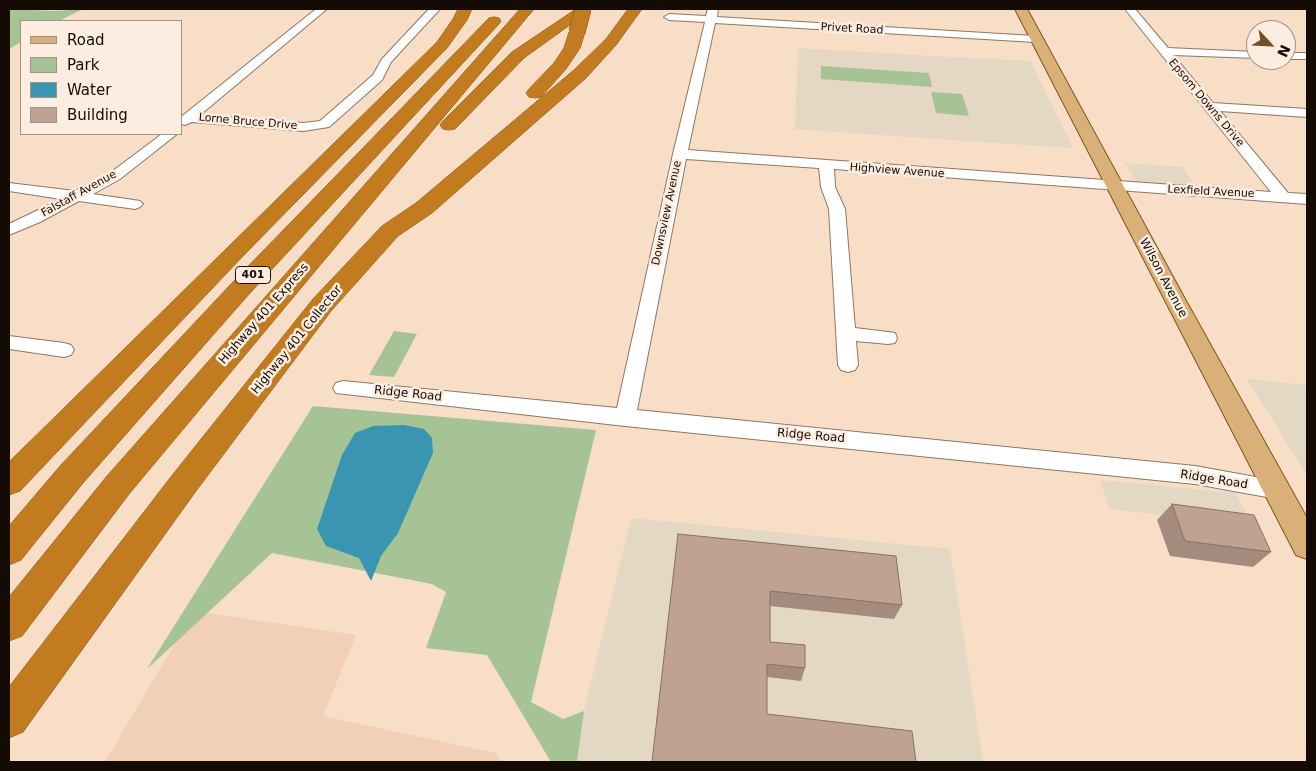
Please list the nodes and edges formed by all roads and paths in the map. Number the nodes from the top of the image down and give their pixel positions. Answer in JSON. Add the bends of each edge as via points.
{"nodes":[{"id":1,"x":322,"y":9,"type":"edge"},
{"id":2,"x":435,"y":9,"type":"edge"},
{"id":3,"x":505,"y":9,"type":"edge"},
{"id":4,"x":527,"y":9,"type":"edge"},
{"id":5,"x":584,"y":9,"type":"edge"},
{"id":6,"x":635,"y":9,"type":"edge"},
{"id":7,"x":1021,"y":9,"type":"edge"},
{"id":8,"x":1130,"y":9,"type":"edge"},
{"id":9,"x":464,"y":13,"type":"edge"},
{"id":10,"x":712,"y":15,"type":"edge"},
{"id":11,"x":669,"y":17,"type":"dead end"},
{"id":12,"x":1035,"y":39,"type":"junction"},
{"id":13,"x":1163,"y":51,"type":"junction"},
{"id":14,"x":1246,"y":55,"type":"edge"},
{"id":15,"x":1211,"y":107,"type":"junction"},
{"id":16,"x":1307,"y":113,"type":"edge"},
{"id":17,"x":185,"y":121,"type":"edge"},
{"id":18,"x":169,"y":135,"type":"edge"},
{"id":19,"x":680,"y":154,"type":"junction"},
{"id":20,"x":826,"y":165,"type":"junction"},
{"id":21,"x":1115,"y":186,"type":"junction"},
{"id":22,"x":9,"y":187,"type":"edge"},
{"id":23,"x":79,"y":196,"type":"junction"},
{"id":24,"x":1283,"y":197,"type":"junction"},
{"id":25,"x":1307,"y":199,"type":"edge"},
{"id":26,"x":135,"y":204,"type":"dead end"},
{"id":27,"x":398,"y":224,"type":"junction"},
{"id":28,"x":9,"y":230,"type":"edge"},
{"id":29,"x":318,"y":251,"type":"junction"},
{"id":30,"x":846,"y":334,"type":"junction"},
{"id":31,"x":888,"y":338,"type":"dead end"},
{"id":32,"x":9,"y":342,"type":"edge"},
{"id":33,"x":64,"y":350,"type":"dead end"},
{"id":34,"x":848,"y":365,"type":"dead end"},
{"id":35,"x":342,"y":388,"type":"dead end"},
{"id":36,"x":626,"y":418,"type":"junction"},
{"id":37,"x":9,"y":482,"type":"edge"},
{"id":38,"x":1278,"y":490,"type":"junction"},
{"id":39,"x":1307,"y":546,"type":"edge"},
{"id":40,"x":9,"y":550,"type":"edge"},
{"id":41,"x":9,"y":624,"type":"edge"},
{"id":42,"x":9,"y":718,"type":"edge"}],
"edges":[{"from":1,"to":17,"type":"street"},
{"from":2,"to":17,"type":"street","name":"Lorne Bruce Drive","via":[[386,61],[378,77],[324,124],[303,127]]},
{"from":3,"to":40,"type":"highway","number":"401","via":[[240,288],[72,474]]},
{"from":4,"to":29,"type":"highway","name":"Highway 401 Express","number":"401"},
{"from":5,"to":27,"type":"highway","bridge":true,"via":[[572,48],[543,86],[412,204]]},
{"from":5,"to":29,"type":"highway","via":[[518,55],[382,195]]},
{"from":6,"to":27,"type":"highway","name":"Highway 401 Collector","via":[[611,42],[580,74],[432,201]]},
{"from":7,"to":12,"type":"main road","name":"Wilson Avenue"},
{"from":8,"to":13,"type":"street","name":"Epsom Downs Drive"},
{"from":9,"to":37,"type":"highway","number":"401","via":[[442,46]]},
{"from":10,"to":11,"type":"street","name":"Privet Road"},
{"from":10,"to":12,"type":"street","name":"Privet Road"},
{"from":10,"to":19,"type":"street","name":"Downsview Avenue"},
{"from":12,"to":21,"type":"main road","name":"Wilson Avenue"},
{"from":13,"to":14,"type":"street"},
{"from":13,"to":15,"type":"street","name":"Epsom Downs Drive"},
{"from":15,"to":16,"type":"street"},
{"from":15,"to":24,"type":"street","name":"Epsom Downs Drive"},
{"from":18,"to":23,"type":"street","name":"Falstaff Avenue","via":[[115,176]]},
{"from":19,"to":20,"type":"street","name":"Highview Avenue"},
{"from":19,"to":36,"type":"street","name":"Downsview Avenue"},
{"from":20,"to":21,"type":"street","name":"Highview Avenue"},
{"from":20,"to":30,"type":"street","via":[[828,187],[837,209]]},
{"from":21,"to":24,"type":"street","name":"Lexfield Avenue"},
{"from":21,"to":38,"type":"main road","name":"Wilson Avenue"},
{"from":22,"to":23,"type":"street"},
{"from":23,"to":26,"type":"street"},
{"from":23,"to":28,"type":"street","name":"Falstaff Avenue"},
{"from":24,"to":25,"type":"street","name":"Lexfield Avenue"},
{"from":27,"to":42,"type":"highway","name":"Highway 401 Collector","via":[[322,305]]},
{"from":29,"to":41,"type":"highway","name":"Highway 401 Express","number":"401","via":[[118,485]]},
{"from":30,"to":31,"type":"street"},
{"from":30,"to":34,"type":"street"},
{"from":32,"to":33,"type":"street"},
{"from":35,"to":36,"type":"street","name":"Ridge Road"},
{"from":36,"to":38,"type":"street","name":"Ridge Road","via":[[1195,476]]},
{"from":38,"to":39,"type":"main road","name":"Wilson Avenue"}]}
